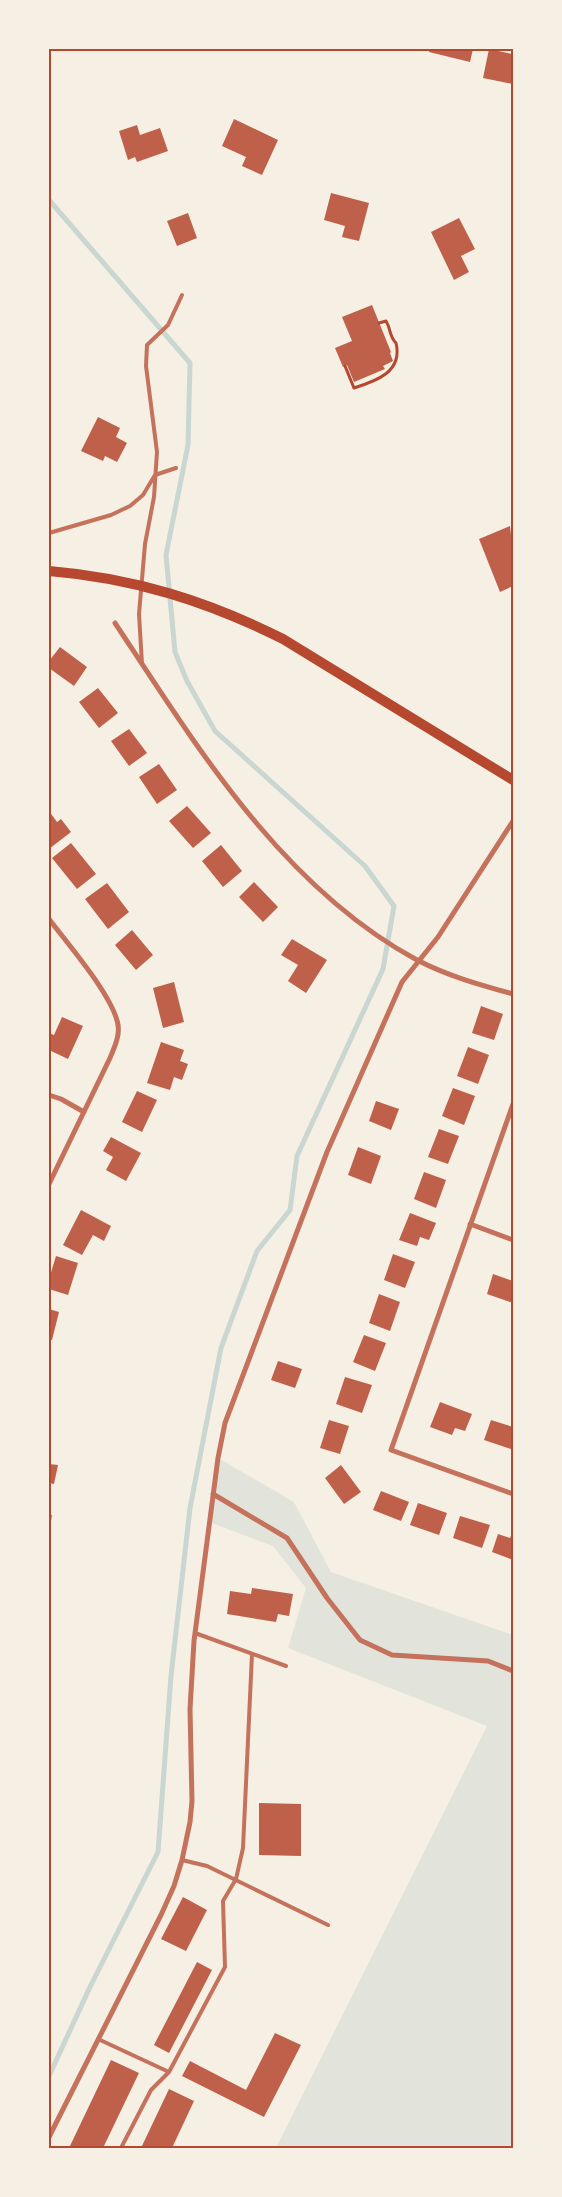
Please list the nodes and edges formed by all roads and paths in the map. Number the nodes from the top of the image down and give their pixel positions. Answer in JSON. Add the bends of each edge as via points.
{"nodes":[{"id":1,"x":182,"y":295,"type":"dead end"},
{"id":2,"x":379,"y":323,"type":"dead end"},
{"id":3,"x":345,"y":366,"type":"dead end"},
{"id":4,"x":176,"y":468,"type":"dead end"},
{"id":5,"x":156,"y":475,"type":"junction"},
{"id":6,"x":49,"y":534,"type":"edge"},
{"id":7,"x":49,"y":571,"type":"edge"},
{"id":8,"x":115,"y":623,"type":"dead end"},
{"id":9,"x":142,"y":664,"type":"junction"},
{"id":10,"x":513,"y":780,"type":"edge"},
{"id":11,"x":513,"y":821,"type":"edge"},
{"id":12,"x":49,"y":919,"type":"edge"},
{"id":13,"x":417,"y":960,"type":"junction"},
{"id":14,"x":513,"y":994,"type":"edge"},
{"id":15,"x":49,"y":1095,"type":"edge"},
{"id":16,"x":513,"y":1104,"type":"edge"},
{"id":17,"x":84,"y":1112,"type":"junction"},
{"id":18,"x":49,"y":1184,"type":"edge"},
{"id":19,"x":470,"y":1224,"type":"junction"},
{"id":20,"x":513,"y":1240,"type":"edge"},
{"id":21,"x":213,"y":1494,"type":"junction"},
{"id":22,"x":513,"y":1494,"type":"edge"},
{"id":23,"x":195,"y":1633,"type":"junction"},
{"id":24,"x":252,"y":1654,"type":"junction"},
{"id":25,"x":286,"y":1666,"type":"dead end"},
{"id":26,"x":513,"y":1671,"type":"edge"},
{"id":27,"x":182,"y":1860,"type":"junction"},
{"id":28,"x":236,"y":1879,"type":"junction"},
{"id":29,"x":328,"y":1925,"type":"dead end"},
{"id":30,"x":98,"y":2040,"type":"junction"},
{"id":31,"x":169,"y":2072,"type":"junction"},
{"id":32,"x":49,"y":2136,"type":"edge"},
{"id":33,"x":121,"y":2148,"type":"edge"}],
"edges":[{"from":1,"to":5,"type":"lane","via":[[168,325],[147,345],[157,452]]},
{"from":2,"to":3,"type":"path","via":[[386,321],[396,343],[397,360],[391,370],[376,381],[354,388]]},
{"from":4,"to":5,"type":"lane"},
{"from":5,"to":6,"type":"lane","via":[[130,506]]},
{"from":5,"to":9,"type":"lane","via":[[145,544],[139,614]]},
{"from":7,"to":10,"type":"main road","via":[[119,580],[199,602],[248,622],[283,639]]},
{"from":8,"to":9,"type":"street"},
{"from":9,"to":13,"type":"street","via":[[217,774],[287,857],[345,913]]},
{"from":11,"to":13,"type":"street","via":[[438,937]]},
{"from":12,"to":17,"type":"street","via":[[106,996],[115,1010],[119,1026],[110,1058]]},
{"from":13,"to":14,"type":"street","via":[[462,980]]},
{"from":13,"to":21,"type":"street","via":[[402,982],[324,1162],[225,1423]]},
{"from":15,"to":17,"type":"street"},
{"from":16,"to":19,"type":"street"},
{"from":17,"to":18,"type":"street"},
{"from":19,"to":20,"type":"street"},
{"from":19,"to":22,"type":"street","via":[[391,1450]]},
{"from":21,"to":23,"type":"street"},
{"from":21,"to":26,"type":"street","via":[[287,1538],[360,1640],[392,1655],[488,1661]]},
{"from":23,"to":24,"type":"lane"},
{"from":23,"to":27,"type":"street","via":[[190,1709],[192,1800]]},
{"from":24,"to":25,"type":"lane"},
{"from":24,"to":28,"type":"lane","via":[[243,1848]]},
{"from":27,"to":28,"type":"lane","via":[[208,1866]]},
{"from":27,"to":30,"type":"street","via":[[161,1915]]},
{"from":28,"to":29,"type":"lane"},
{"from":28,"to":31,"type":"lane","via":[[223,1902],[225,1967]]},
{"from":30,"to":31,"type":"lane"},
{"from":30,"to":32,"type":"street"},
{"from":31,"to":33,"type":"lane","via":[[151,2090]]}]}
